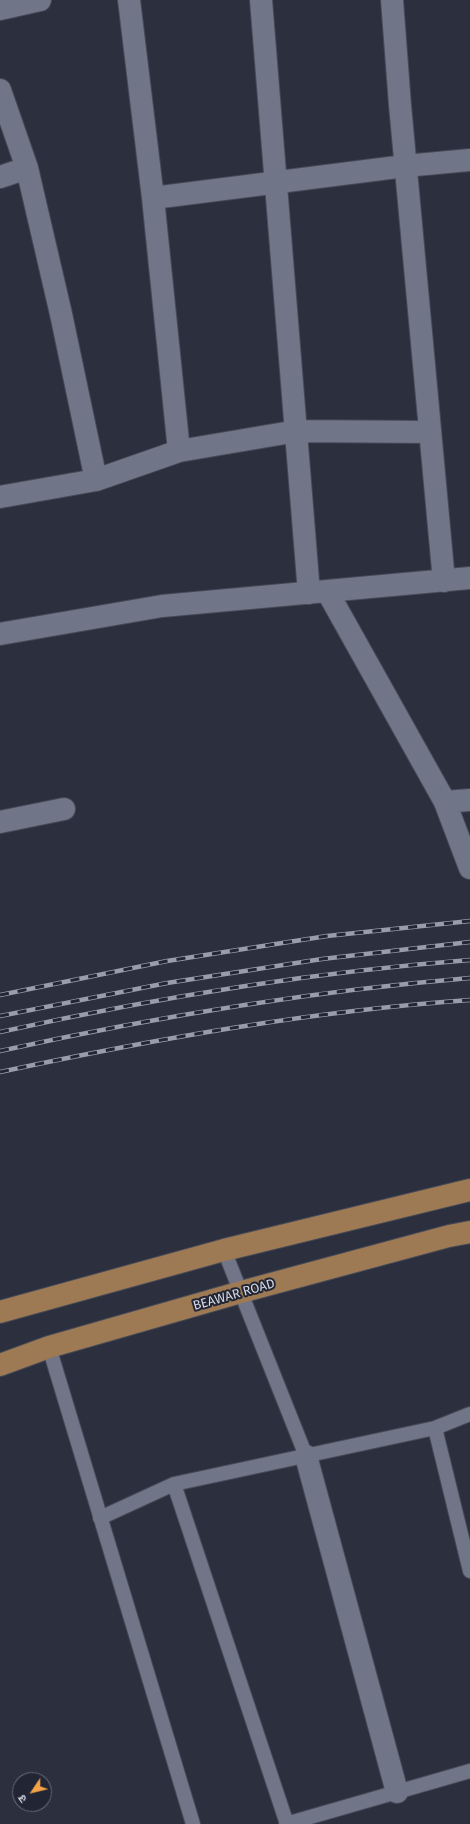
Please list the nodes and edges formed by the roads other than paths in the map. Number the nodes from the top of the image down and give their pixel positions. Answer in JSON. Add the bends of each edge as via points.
{"nodes":[{"id":1,"x":40,"y":0,"type":"edge"},
{"id":2,"x":129,"y":0,"type":"edge"},
{"id":3,"x":261,"y":0,"type":"edge"},
{"id":4,"x":392,"y":0,"type":"edge"},
{"id":5,"x":0,"y":9,"type":"edge"},
{"id":6,"x":0,"y":90,"type":"edge"},
{"id":7,"x":470,"y":160,"type":"edge"},
{"id":8,"x":406,"y":166,"type":"junction"},
{"id":9,"x":27,"y":168,"type":"junction"},
{"id":10,"x":0,"y":177,"type":"edge"},
{"id":11,"x":276,"y":182,"type":"junction"},
{"id":12,"x":153,"y":198,"type":"junction"},
{"id":13,"x":297,"y":431,"type":"junction"},
{"id":14,"x":430,"y":432,"type":"junction"},
{"id":15,"x":179,"y":451,"type":"junction"},
{"id":16,"x":96,"y":480,"type":"junction"},
{"id":17,"x":0,"y":497,"type":"edge"},
{"id":18,"x":470,"y":578,"type":"edge"},
{"id":19,"x":444,"y":580,"type":"junction"},
{"id":20,"x":318,"y":592,"type":"junction"},
{"id":21,"x":0,"y":634,"type":"edge"},
{"id":22,"x":470,"y":800,"type":"edge"},
{"id":23,"x":446,"y":802,"type":"junction"},
{"id":24,"x":64,"y":809,"type":"dead end"},
{"id":25,"x":0,"y":822,"type":"edge"},
{"id":26,"x":470,"y":868,"type":"edge"},
{"id":27,"x":470,"y":1190,"type":"edge"},
{"id":28,"x":470,"y":1232,"type":"edge"},
{"id":29,"x":224,"y":1250,"type":"junction"},
{"id":30,"x":241,"y":1292,"type":"junction"},
{"id":31,"x":0,"y":1312,"type":"edge"},
{"id":32,"x":49,"y":1347,"type":"junction"},
{"id":33,"x":0,"y":1364,"type":"edge"},
{"id":34,"x":470,"y":1414,"type":"edge"},
{"id":35,"x":435,"y":1428,"type":"junction"},
{"id":36,"x":306,"y":1456,"type":"junction"},
{"id":37,"x":174,"y":1484,"type":"junction"},
{"id":38,"x":100,"y":1518,"type":"junction"},
{"id":39,"x":470,"y":1571,"type":"edge"},
{"id":40,"x":470,"y":1771,"type":"edge"},
{"id":41,"x":397,"y":1792,"type":"junction"},
{"id":42,"x":193,"y":1824,"type":"edge"},
{"id":43,"x":286,"y":1824,"type":"edge"}],
"edges":[{"from":1,"to":5,"type":"street"},
{"from":2,"to":12,"type":"street"},
{"from":3,"to":11,"type":"street"},
{"from":4,"to":8,"type":"street"},
{"from":6,"to":9,"type":"street"},
{"from":7,"to":8,"type":"street"},
{"from":8,"to":11,"type":"street"},
{"from":8,"to":14,"type":"street"},
{"from":9,"to":10,"type":"street"},
{"from":9,"to":16,"type":"street"},
{"from":11,"to":12,"type":"street"},
{"from":11,"to":13,"type":"street"},
{"from":12,"to":15,"type":"street"},
{"from":13,"to":14,"type":"street"},
{"from":13,"to":15,"type":"street"},
{"from":13,"to":20,"type":"street"},
{"from":14,"to":19,"type":"street"},
{"from":15,"to":16,"type":"street"},
{"from":16,"to":17,"type":"street"},
{"from":18,"to":19,"type":"street"},
{"from":19,"to":20,"type":"street"},
{"from":20,"to":21,"type":"street","via":[[162,606]]},
{"from":20,"to":23,"type":"street"},
{"from":22,"to":23,"type":"street"},
{"from":23,"to":26,"type":"street"},
{"from":24,"to":25,"type":"street"},
{"from":27,"to":29,"type":"main road"},
{"from":28,"to":30,"type":"main road","name":"BEAWAR ROAD"},
{"from":29,"to":30,"type":"lane"},
{"from":29,"to":31,"type":"main road"},
{"from":30,"to":32,"type":"main road","name":"BEAWAR ROAD"},
{"from":30,"to":36,"type":"lane"},
{"from":32,"to":33,"type":"main road","name":"BEAWAR ROAD"},
{"from":32,"to":38,"type":"lane"},
{"from":34,"to":35,"type":"lane"},
{"from":35,"to":36,"type":"lane"},
{"from":35,"to":39,"type":"lane"},
{"from":36,"to":37,"type":"lane"},
{"from":36,"to":41,"type":"street"},
{"from":37,"to":38,"type":"lane"},
{"from":37,"to":43,"type":"lane"},
{"from":38,"to":42,"type":"lane"},
{"from":40,"to":41,"type":"lane"},
{"from":41,"to":43,"type":"lane"}]}
